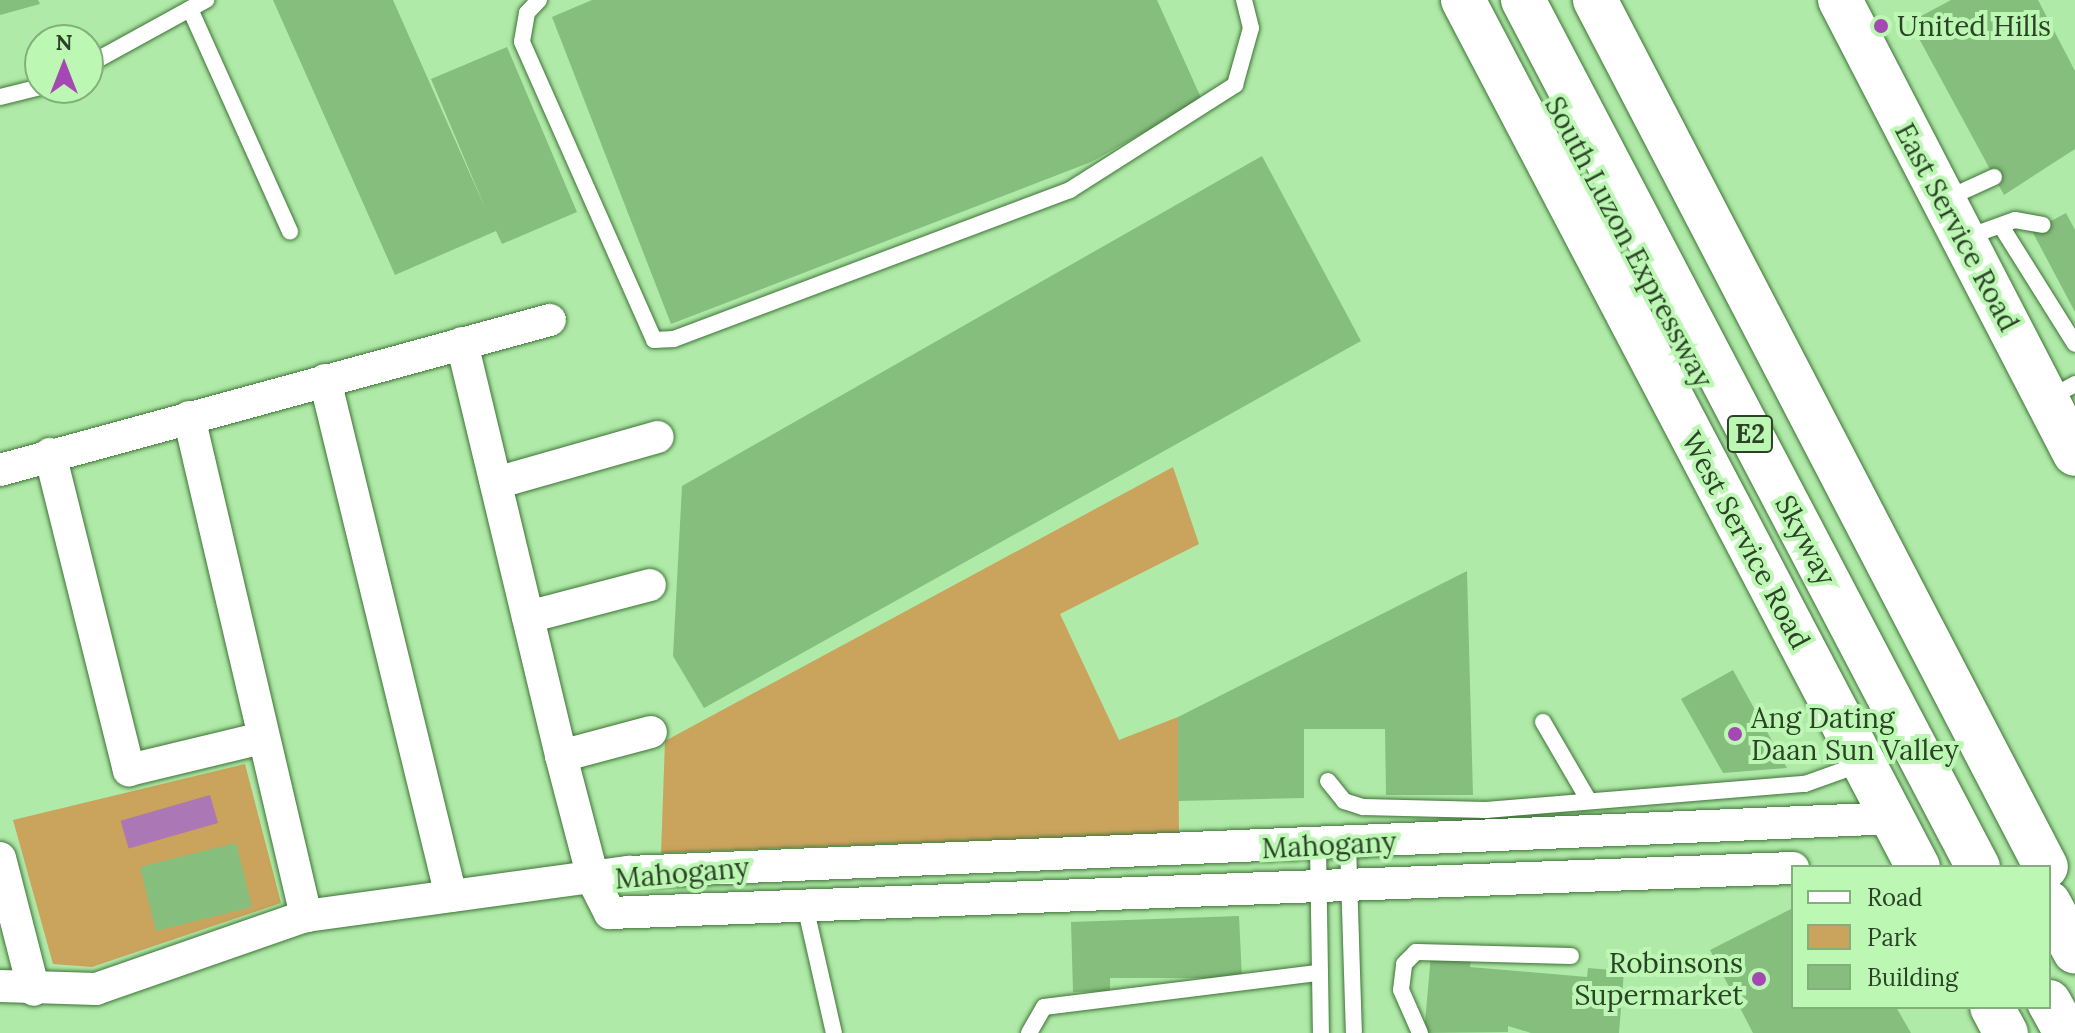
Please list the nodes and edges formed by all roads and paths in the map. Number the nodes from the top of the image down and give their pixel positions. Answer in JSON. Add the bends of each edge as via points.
{"nodes":[{"id":1,"x":206,"y":0,"type":"edge"},
{"id":2,"x":539,"y":0,"type":"edge"},
{"id":3,"x":1244,"y":0,"type":"edge"},
{"id":4,"x":1463,"y":0,"type":"edge"},
{"id":5,"x":1503,"y":0,"type":"edge"},
{"id":6,"x":1523,"y":0,"type":"edge"},
{"id":7,"x":1582,"y":0,"type":"edge"},
{"id":8,"x":1595,"y":0,"type":"edge"},
{"id":9,"x":1840,"y":0,"type":"edge"},
{"id":10,"x":190,"y":9,"type":"junction"},
{"id":11,"x":104,"y":56,"type":"edge"},
{"id":12,"x":24,"y":91,"type":"edge"},
{"id":13,"x":0,"y":97,"type":"edge"},
{"id":14,"x":1994,"y":177,"type":"dead end"},
{"id":15,"x":1942,"y":201,"type":"junction"},
{"id":16,"x":2043,"y":225,"type":"dead end"},
{"id":17,"x":290,"y":232,"type":"dead end"},
{"id":18,"x":1982,"y":232,"type":"junction"},
{"id":19,"x":550,"y":320,"type":"dead end"},
{"id":20,"x":462,"y":343,"type":"junction"},
{"id":21,"x":2075,"y":344,"type":"edge"},
{"id":22,"x":325,"y":380,"type":"junction"},
{"id":23,"x":2061,"y":392,"type":"edge"},
{"id":24,"x":189,"y":417,"type":"junction"},
{"id":25,"x":658,"y":437,"type":"dead end"},
{"id":26,"x":50,"y":454,"type":"junction"},
{"id":27,"x":2075,"y":454,"type":"edge"},
{"id":28,"x":0,"y":470,"type":"edge"},
{"id":29,"x":496,"y":483,"type":"junction"},
{"id":30,"x":650,"y":585,"type":"dead end"},
{"id":31,"x":528,"y":617,"type":"junction"},
{"id":32,"x":1543,"y":722,"type":"dead end"},
{"id":33,"x":651,"y":732,"type":"dead end"},
{"id":34,"x":262,"y":738,"type":"junction"},
{"id":35,"x":561,"y":756,"type":"junction"},
{"id":36,"x":1864,"y":763,"type":"junction"},
{"id":37,"x":1328,"y":781,"type":"dead end"},
{"id":38,"x":1589,"y":801,"type":"junction"},
{"id":39,"x":1894,"y":818,"type":"junction"},
{"id":40,"x":1714,"y":824,"type":"junction"},
{"id":41,"x":1333,"y":845,"type":"junction"},
{"id":42,"x":0,"y":858,"type":"edge"},
{"id":43,"x":1917,"y":865,"type":"edge"},
{"id":44,"x":1955,"y":865,"type":"edge"},
{"id":45,"x":1977,"y":865,"type":"edge"},
{"id":46,"x":2029,"y":865,"type":"edge"},
{"id":47,"x":2045,"y":865,"type":"edge"},
{"id":48,"x":1715,"y":867,"type":"junction"},
{"id":49,"x":733,"y":868,"type":"junction"},
{"id":50,"x":1791,"y":868,"type":"edge"},
{"id":51,"x":2051,"y":877,"type":"edge"},
{"id":52,"x":594,"y":882,"type":"junction"},
{"id":53,"x":1333,"y":885,"type":"junction"},
{"id":54,"x":451,"y":896,"type":"junction"},
{"id":55,"x":2051,"y":907,"type":"edge"},
{"id":56,"x":806,"y":910,"type":"junction"},
{"id":57,"x":734,"y":912,"type":"junction"},
{"id":58,"x":306,"y":916,"type":"junction"},
{"id":59,"x":2075,"y":922,"type":"edge"},
{"id":60,"x":2075,"y":952,"type":"edge"},
{"id":61,"x":1571,"y":956,"type":"dead end"},
{"id":62,"x":1317,"y":973,"type":"junction"},
{"id":63,"x":0,"y":986,"type":"edge"},
{"id":64,"x":34,"y":990,"type":"junction"},
{"id":65,"x":2051,"y":1006,"type":"edge"},
{"id":66,"x":1993,"y":1009,"type":"edge"},
{"id":67,"x":2031,"y":1009,"type":"edge"},
{"id":68,"x":834,"y":1033,"type":"edge"},
{"id":69,"x":1029,"y":1033,"type":"edge"},
{"id":70,"x":1323,"y":1033,"type":"edge"},
{"id":71,"x":1355,"y":1033,"type":"edge"},
{"id":72,"x":1420,"y":1033,"type":"edge"},
{"id":73,"x":2006,"y":1033,"type":"edge"},
{"id":74,"x":2044,"y":1033,"type":"edge"},
{"id":75,"x":2066,"y":1033,"type":"edge"}],
"edges":[{"from":1,"to":10,"type":"lane"},
{"from":2,"to":3,"type":"lane","via":[[527,13],[522,42],[654,340],[674,339],[1070,190],[1235,85],[1251,28]]},
{"from":4,"to":36,"type":"main road","name":"West Service Road"},
{"from":5,"to":44,"type":"main road","name":"South Luzon Expressway","number":"E2"},
{"from":6,"to":45,"type":"main road","name":"Skyway","number":"E2"},
{"from":7,"to":46,"type":"main road","name":"Skyway","number":"E2"},
{"from":8,"to":47,"type":"main road","number":"E2"},
{"from":9,"to":15,"type":"main road","name":"East Service Road"},
{"from":10,"to":11,"type":"lane"},
{"from":10,"to":17,"type":"lane"},
{"from":12,"to":13,"type":"lane"},
{"from":14,"to":15,"type":"lane"},
{"from":15,"to":18,"type":"main road","name":"East Service Road"},
{"from":16,"to":18,"type":"lane"},
{"from":18,"to":21,"type":"lane"},
{"from":18,"to":23,"type":"main road","name":"East Service Road"},
{"from":19,"to":20,"type":"street"},
{"from":20,"to":22,"type":"street"},
{"from":20,"to":29,"type":"street"},
{"from":22,"to":24,"type":"street"},
{"from":22,"to":54,"type":"street"},
{"from":23,"to":27,"type":"main road","name":"East Service Road"},
{"from":24,"to":26,"type":"street"},
{"from":24,"to":34,"type":"street"},
{"from":25,"to":29,"type":"street"},
{"from":26,"to":28,"type":"street"},
{"from":26,"to":34,"type":"street","via":[[129,770]]},
{"from":29,"to":31,"type":"street"},
{"from":30,"to":31,"type":"street"},
{"from":31,"to":35,"type":"street"},
{"from":32,"to":38,"type":"lane"},
{"from":33,"to":35,"type":"street"},
{"from":34,"to":58,"type":"street"},
{"from":35,"to":52,"type":"street"},
{"from":36,"to":38,"type":"lane","via":[[1805,784]]},
{"from":36,"to":39,"type":"main road","name":"West Service Road"},
{"from":37,"to":38,"type":"lane","via":[[1344,801],[1363,807],[1486,810]]},
{"from":39,"to":40,"type":"street","name":"Mahogany"},
{"from":39,"to":43,"type":"main road","name":"West Service Road"},
{"from":40,"to":41,"type":"street","name":"Mahogany"},
{"from":40,"to":48,"type":"street"},
{"from":41,"to":49,"type":"street","name":"Mahogany"},
{"from":41,"to":53,"type":"lane"},
{"from":41,"to":53,"type":"lane"},
{"from":42,"to":64,"type":"street"},
{"from":48,"to":50,"type":"street","name":"Mahogany"},
{"from":48,"to":53,"type":"street","name":"Mahogany"},
{"from":49,"to":52,"type":"street","name":"Mahogany","via":[[629,872]]},
{"from":49,"to":57,"type":"street"},
{"from":51,"to":59,"type":"main road"},
{"from":52,"to":54,"type":"street"},
{"from":52,"to":57,"type":"street","name":"Mahogany","via":[[604,907],[619,915]]},
{"from":53,"to":56,"type":"street","name":"Mahogany"},
{"from":53,"to":62,"type":"lane"},
{"from":53,"to":71,"type":"lane"},
{"from":54,"to":58,"type":"street"},
{"from":55,"to":60,"type":"main road"},
{"from":56,"to":57,"type":"street","name":"Mahogany"},
{"from":56,"to":68,"type":"lane"},
{"from":58,"to":64,"type":"street","via":[[96,989]]},
{"from":61,"to":72,"type":"lane","via":[[1416,952],[1404,964],[1401,990]]},
{"from":62,"to":69,"type":"lane","via":[[1044,1007]]},
{"from":62,"to":70,"type":"lane"},
{"from":63,"to":64,"type":"street"},
{"from":65,"to":75,"type":"main road"},
{"from":66,"to":73,"type":"main road"},
{"from":67,"to":74,"type":"main road"},
{"from":70,"to":71,"type":"lane"}]}
